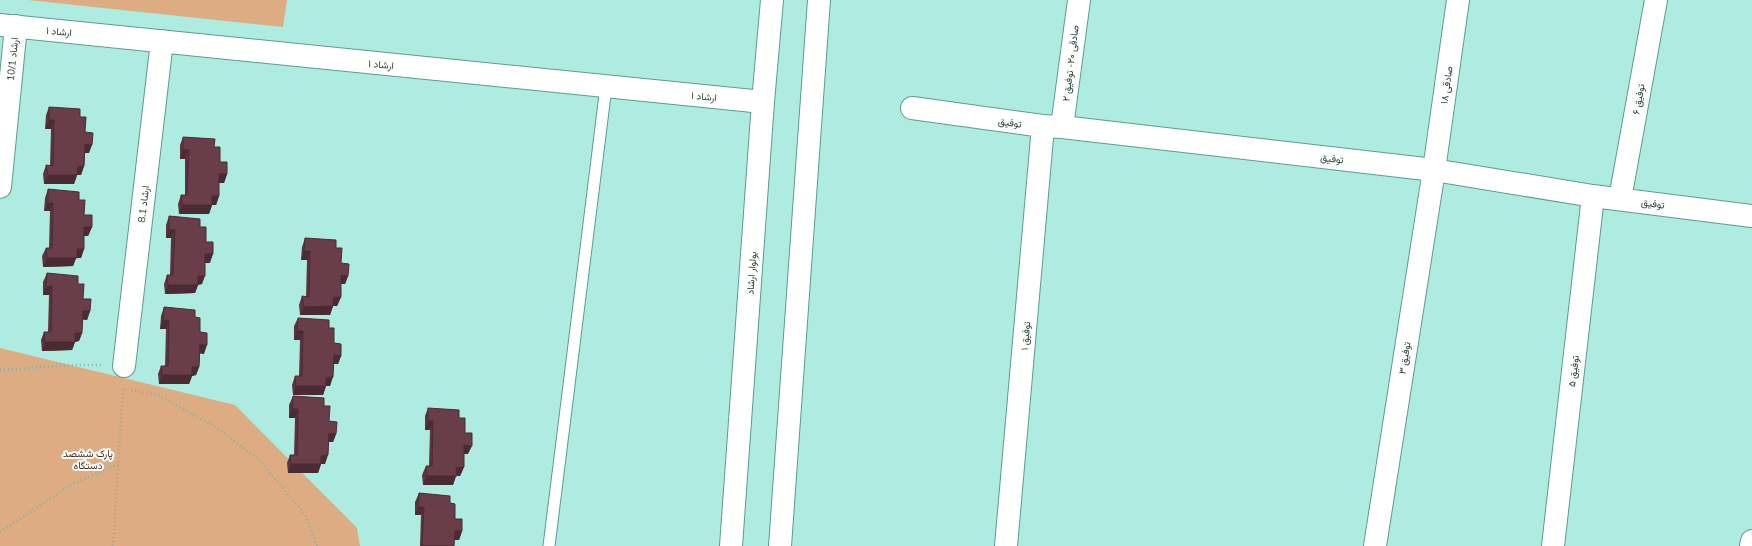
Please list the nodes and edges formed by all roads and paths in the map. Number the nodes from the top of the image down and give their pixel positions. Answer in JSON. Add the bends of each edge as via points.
{"nodes":[{"id":1,"x":772,"y":0,"type":"edge"},
{"id":2,"x":818,"y":0,"type":"edge"},
{"id":3,"x":1079,"y":0,"type":"edge"},
{"id":4,"x":1458,"y":0,"type":"edge"},
{"id":5,"x":1656,"y":0,"type":"edge"},
{"id":6,"x":8,"y":25,"type":"edge"},
{"id":7,"x":162,"y":41,"type":"junction"},
{"id":8,"x":606,"y":87,"type":"junction"},
{"id":9,"x":763,"y":102,"type":"junction"},
{"id":10,"x":912,"y":108,"type":"dead end"},
{"id":11,"x":1053,"y":126,"type":"junction"},
{"id":12,"x":1434,"y":170,"type":"junction"},
{"id":13,"x":0,"y":186,"type":"edge"},
{"id":14,"x":1593,"y":196,"type":"junction"},
{"id":15,"x":1620,"y":199,"type":"junction"},
{"id":16,"x":1752,"y":216,"type":"edge"},
{"id":17,"x":124,"y":366,"type":"joint"},
{"id":18,"x":0,"y":370,"type":"edge"},
{"id":19,"x":118,"y":464,"type":"junction"},
{"id":20,"x":0,"y":532,"type":"edge"},
{"id":21,"x":1752,"y":541,"type":"edge"},
{"id":22,"x":113,"y":546,"type":"edge"},
{"id":23,"x":317,"y":546,"type":"edge"},
{"id":24,"x":549,"y":546,"type":"edge"},
{"id":25,"x":731,"y":546,"type":"edge"},
{"id":26,"x":780,"y":546,"type":"edge"},
{"id":27,"x":1006,"y":546,"type":"edge"},
{"id":28,"x":1374,"y":546,"type":"edge"},
{"id":29,"x":1553,"y":546,"type":"edge"},
{"id":30,"x":1751,"y":546,"type":"edge"}],
"edges":[{"from":1,"to":9,"type":"street","name":"بولوار ارشاد"},
{"from":2,"to":26,"type":"street"},
{"from":3,"to":11,"type":"street","name":"صادقی ۲۰- توفیق ۲"},
{"from":4,"to":12,"type":"street","name":"صادقی ۱۸"},
{"from":5,"to":15,"type":"street","name":"توفیق ۶"},
{"from":6,"to":7,"type":"street","name":"ارشاد ۱"},
{"from":6,"to":13,"type":"street","name":"ارشاد 10/1"},
{"from":7,"to":8,"type":"street","name":"ارشاد ۱"},
{"from":7,"to":17,"type":"street","name":"ارشاد 8.1"},
{"from":8,"to":9,"type":"street","name":"ارشاد ۱"},
{"from":8,"to":24,"type":"lane"},
{"from":9,"to":25,"type":"street","name":"بولوار ارشاد"},
{"from":10,"to":11,"type":"street","name":"توفیق"},
{"from":11,"to":12,"type":"street","name":"توفیق"},
{"from":11,"to":27,"type":"street","name":"توفیق ۱"},
{"from":12,"to":14,"type":"street","name":"توفیق"},
{"from":12,"to":28,"type":"street","name":"توفیق ۳"},
{"from":14,"to":15,"type":"street","name":"توفیق"},
{"from":14,"to":29,"type":"street","name":"توفیق ۵"},
{"from":15,"to":16,"type":"street","name":"توفیق"},
{"from":17,"to":18,"type":"path","via":[[69,365]]},
{"from":19,"to":20,"type":"path","via":[[69,486]]},
{"from":19,"to":22,"type":"path"},
{"from":19,"to":23,"type":"path","via":[[123,388],[158,395],[213,425],[259,460],[305,514]]},
{"from":21,"to":30,"type":"street"}]}
